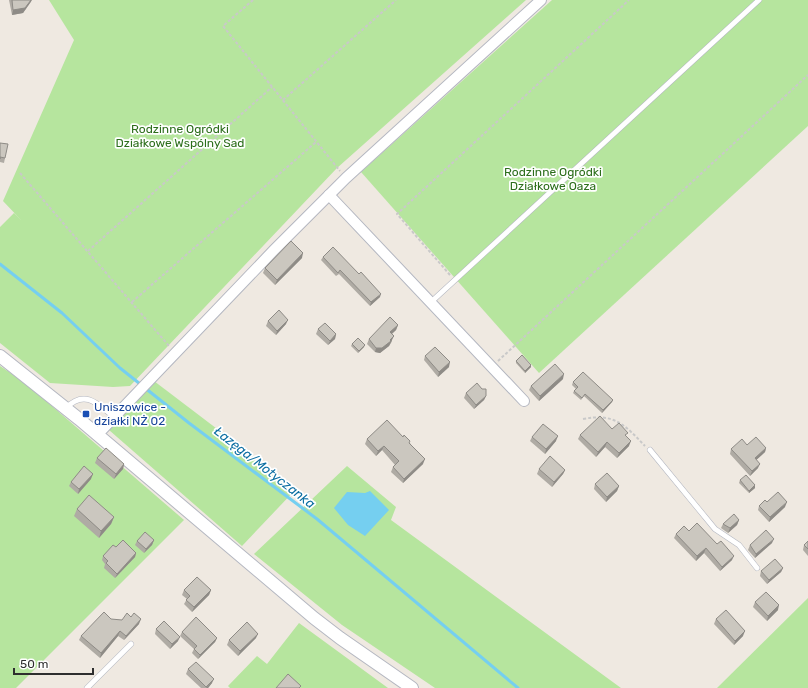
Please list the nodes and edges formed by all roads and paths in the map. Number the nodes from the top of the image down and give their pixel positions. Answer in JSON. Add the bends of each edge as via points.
{"nodes":[{"id":1,"x":253,"y":0,"type":"edge"},
{"id":2,"x":396,"y":0,"type":"edge"},
{"id":3,"x":541,"y":0,"type":"edge"},
{"id":4,"x":629,"y":0,"type":"edge"},
{"id":5,"x":759,"y":0,"type":"edge"},
{"id":6,"x":808,"y":76,"type":"edge"},
{"id":7,"x":272,"y":87,"type":"junction"},
{"id":8,"x":283,"y":100,"type":"junction"},
{"id":9,"x":316,"y":142,"type":"junction"},
{"id":10,"x":20,"y":173,"type":"dead end"},
{"id":11,"x":346,"y":178,"type":"junction"},
{"id":12,"x":329,"y":196,"type":"junction"},
{"id":13,"x":88,"y":251,"type":"junction"},
{"id":14,"x":455,"y":280,"type":"junction"},
{"id":15,"x":132,"y":302,"type":"junction"},
{"id":16,"x":430,"y":303,"type":"junction"},
{"id":17,"x":175,"y":353,"type":"junction"},
{"id":18,"x":0,"y":356,"type":"edge"},
{"id":19,"x":491,"y":367,"type":"junction"},
{"id":20,"x":524,"y":401,"type":"dead end"},
{"id":21,"x":66,"y":408,"type":"junction"},
{"id":22,"x":114,"y":417,"type":"junction"},
{"id":23,"x":583,"y":420,"type":"dead end"},
{"id":24,"x":97,"y":435,"type":"junction"},
{"id":25,"x":650,"y":450,"type":"joint"},
{"id":26,"x":757,"y":568,"type":"dead end"},
{"id":27,"x":131,"y":644,"type":"dead end"},
{"id":28,"x":87,"y":688,"type":"edge"},
{"id":29,"x":412,"y":688,"type":"edge"}],
"edges":[{"from":1,"to":7,"type":"path","via":[[224,26]]},
{"from":2,"to":8,"type":"path"},
{"from":3,"to":11,"type":"street"},
{"from":4,"to":14,"type":"path","via":[[397,214]]},
{"from":5,"to":14,"type":"lane"},
{"from":6,"to":19,"type":"path"},
{"from":7,"to":8,"type":"path"},
{"from":7,"to":13,"type":"path"},
{"from":8,"to":9,"type":"path"},
{"from":9,"to":11,"type":"path"},
{"from":9,"to":15,"type":"path"},
{"from":10,"to":13,"type":"path"},
{"from":11,"to":12,"type":"street"},
{"from":12,"to":16,"type":"street"},
{"from":12,"to":17,"type":"street"},
{"from":13,"to":15,"type":"path"},
{"from":14,"to":16,"type":"lane"},
{"from":15,"to":17,"type":"path"},
{"from":16,"to":19,"type":"street"},
{"from":17,"to":22,"type":"street"},
{"from":18,"to":21,"type":"street"},
{"from":19,"to":20,"type":"street"},
{"from":21,"to":22,"type":"lane","via":[[72,402],[86,399],[97,403]]},
{"from":21,"to":24,"type":"street"},
{"from":22,"to":24,"type":"street"},
{"from":23,"to":25,"type":"path","via":[[598,416],[610,418],[632,433]]},
{"from":24,"to":29,"type":"street","via":[[314,618]]},
{"from":25,"to":26,"type":"lane","via":[[715,529],[739,545]]},
{"from":27,"to":28,"type":"lane"}]}
